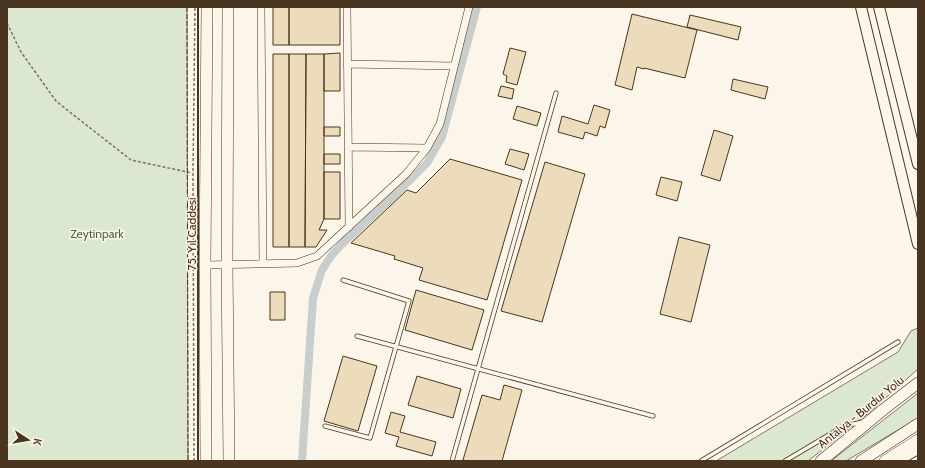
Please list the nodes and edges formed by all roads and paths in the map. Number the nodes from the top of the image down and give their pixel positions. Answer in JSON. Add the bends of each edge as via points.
{"nodes":[{"id":1,"x":195,"y":7,"type":"edge"},
{"id":2,"x":207,"y":7,"type":"edge"},
{"id":3,"x":228,"y":7,"type":"edge"},
{"id":4,"x":261,"y":7,"type":"edge"},
{"id":5,"x":347,"y":7,"type":"edge"},
{"id":6,"x":469,"y":7,"type":"edge"},
{"id":7,"x":861,"y":7,"type":"edge"},
{"id":8,"x":879,"y":7,"type":"edge"},
{"id":9,"x":7,"y":23,"type":"edge"},
{"id":10,"x":347,"y":64,"type":"junction"},
{"id":11,"x":454,"y":66,"type":"junction"},
{"id":12,"x":556,"y":93,"type":"dead end"},
{"id":13,"x":348,"y":146,"type":"junction"},
{"id":14,"x":427,"y":148,"type":"junction"},
{"id":15,"x":918,"y":164,"type":"edge"},
{"id":16,"x":193,"y":173,"type":"junction"},
{"id":17,"x":349,"y":227,"type":"junction"},
{"id":18,"x":918,"y":244,"type":"edge"},
{"id":19,"x":263,"y":263,"type":"junction"},
{"id":20,"x":227,"y":264,"type":"junction"},
{"id":21,"x":205,"y":265,"type":"junction"},
{"id":22,"x":343,"y":280,"type":"dead end"},
{"id":23,"x":357,"y":336,"type":"dead end"},
{"id":24,"x":898,"y":342,"type":"dead end"},
{"id":25,"x":396,"y":346,"type":"junction"},
{"id":26,"x":478,"y":369,"type":"junction"},
{"id":27,"x":918,"y":373,"type":"edge"},
{"id":28,"x":918,"y":383,"type":"edge"},
{"id":29,"x":884,"y":409,"type":"junction"},
{"id":30,"x":654,"y":416,"type":"dead end"},
{"id":31,"x":872,"y":419,"type":"junction"},
{"id":32,"x":918,"y":424,"type":"edge"},
{"id":33,"x":325,"y":426,"type":"dead end"},
{"id":34,"x":918,"y":440,"type":"edge"},
{"id":35,"x":918,"y":450,"type":"edge"},
{"id":36,"x":194,"y":461,"type":"edge"},
{"id":37,"x":206,"y":461,"type":"edge"},
{"id":38,"x":229,"y":461,"type":"edge"},
{"id":39,"x":452,"y":461,"type":"edge"},
{"id":40,"x":701,"y":461,"type":"edge"},
{"id":41,"x":785,"y":461,"type":"edge"},
{"id":42,"x":821,"y":461,"type":"edge"},
{"id":43,"x":861,"y":461,"type":"edge"},
{"id":44,"x":886,"y":461,"type":"edge"},
{"id":45,"x":899,"y":461,"type":"edge"}],
"edges":[{"from":1,"to":16,"type":"path"},
{"from":2,"to":21,"type":"main road","name":"75. Yıl Caddesi"},
{"from":3,"to":20,"type":"main road"},
{"from":4,"to":19,"type":"street"},
{"from":5,"to":10,"type":"street"},
{"from":6,"to":11,"type":"street"},
{"from":7,"to":18,"type":"main road"},
{"from":8,"to":15,"type":"main road"},
{"from":9,"to":16,"type":"path","via":[[21,52],[56,101],[131,160]]},
{"from":10,"to":11,"type":"street"},
{"from":10,"to":13,"type":"street"},
{"from":11,"to":14,"type":"street","via":[[440,124]]},
{"from":12,"to":26,"type":"lane"},
{"from":13,"to":14,"type":"street"},
{"from":13,"to":17,"type":"street"},
{"from":14,"to":17,"type":"street","via":[[406,174]]},
{"from":16,"to":36,"type":"path"},
{"from":17,"to":19,"type":"street","via":[[317,256],[297,263]]},
{"from":19,"to":20,"type":"street"},
{"from":20,"to":21,"type":"street"},
{"from":20,"to":38,"type":"main road"},
{"from":21,"to":37,"type":"main road","name":"75. Yıl Caddesi"},
{"from":22,"to":25,"type":"lane","via":[[409,301]]},
{"from":23,"to":25,"type":"lane"},
{"from":24,"to":40,"type":"lane"},
{"from":25,"to":26,"type":"lane"},
{"from":25,"to":33,"type":"lane","via":[[370,438]]},
{"from":26,"to":30,"type":"lane"},
{"from":26,"to":39,"type":"lane"},
{"from":27,"to":29,"type":"main road","via":[[887,401]]},
{"from":28,"to":29,"type":"main road","name":"Antalya - Burdur Yolu"},
{"from":29,"to":31,"type":"main road","name":"Antalya - Burdur Yolu"},
{"from":31,"to":41,"type":"lane","via":[[844,426]]},
{"from":31,"to":42,"type":"main road","name":"Antalya - Burdur Yolu"},
{"from":32,"to":43,"type":"main road"},
{"from":34,"to":44,"type":"main road"},
{"from":35,"to":45,"type":"street"}]}
